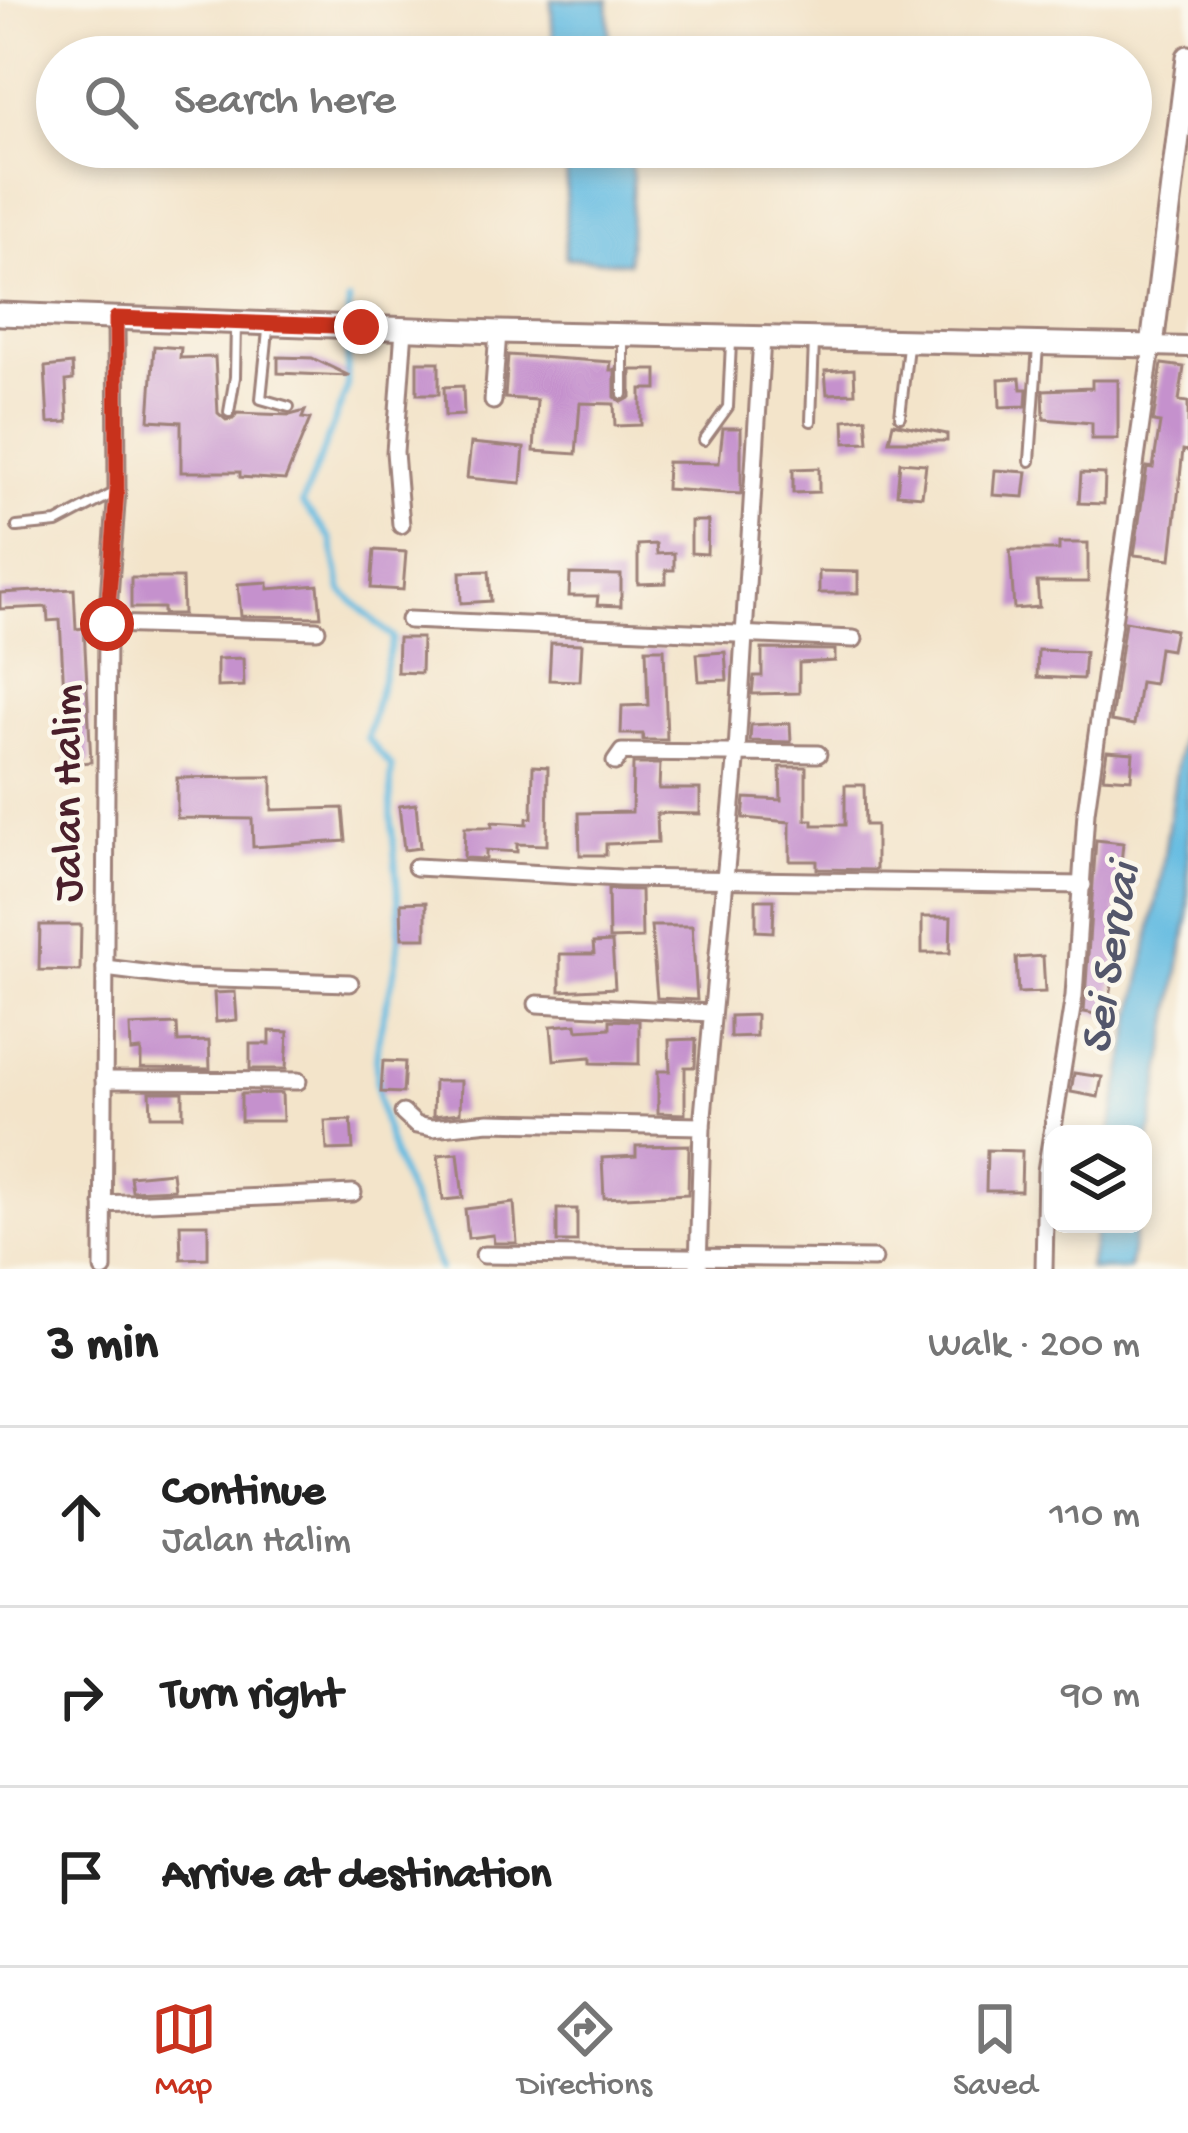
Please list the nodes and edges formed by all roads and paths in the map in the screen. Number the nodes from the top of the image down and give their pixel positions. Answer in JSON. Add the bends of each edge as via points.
{"nodes":[{"id":1,"x":1188,"y":57,"type":"edge"},
{"id":2,"x":0,"y":314,"type":"edge"},
{"id":3,"x":116,"y":318,"type":"junction"},
{"id":4,"x":236,"y":322,"type":"junction"},
{"id":5,"x":269,"y":324,"type":"junction"},
{"id":6,"x":404,"y":329,"type":"junction"},
{"id":7,"x":498,"y":332,"type":"junction"},
{"id":8,"x":623,"y":335,"type":"junction"},
{"id":9,"x":731,"y":337,"type":"junction"},
{"id":10,"x":762,"y":338,"type":"junction"},
{"id":11,"x":814,"y":339,"type":"junction"},
{"id":12,"x":909,"y":342,"type":"junction"},
{"id":13,"x":1038,"y":345,"type":"junction"},
{"id":14,"x":1152,"y":346,"type":"junction"},
{"id":15,"x":1188,"y":346,"type":"edge"},
{"id":16,"x":623,"y":394,"type":"dead end"},
{"id":17,"x":493,"y":401,"type":"dead end"},
{"id":18,"x":289,"y":407,"type":"dead end"},
{"id":19,"x":229,"y":412,"type":"dead end"},
{"id":20,"x":900,"y":416,"type":"dead end"},
{"id":21,"x":811,"y":421,"type":"dead end"},
{"id":22,"x":704,"y":440,"type":"dead end"},
{"id":23,"x":1030,"y":461,"type":"dead end"},
{"id":24,"x":117,"y":491,"type":"junction"},
{"id":25,"x":401,"y":525,"type":"dead end"},
{"id":26,"x":17,"y":527,"type":"dead end"},
{"id":27,"x":409,"y":620,"type":"dead end"},
{"id":28,"x":107,"y":624,"type":"junction"},
{"id":29,"x":317,"y":630,"type":"dead end"},
{"id":30,"x":744,"y":632,"type":"junction"},
{"id":31,"x":854,"y":639,"type":"dead end"},
{"id":32,"x":737,"y":751,"type":"junction"},
{"id":33,"x":818,"y":754,"type":"dead end"},
{"id":34,"x":615,"y":762,"type":"dead end"},
{"id":35,"x":416,"y":866,"type":"dead end"},
{"id":36,"x":725,"y":881,"type":"junction"},
{"id":37,"x":1083,"y":885,"type":"junction"},
{"id":38,"x":105,"y":968,"type":"junction"},
{"id":39,"x":350,"y":983,"type":"dead end"},
{"id":40,"x":537,"y":1004,"type":"dead end"},
{"id":41,"x":711,"y":1013,"type":"junction"},
{"id":42,"x":104,"y":1080,"type":"junction"},
{"id":43,"x":298,"y":1081,"type":"dead end"},
{"id":44,"x":404,"y":1112,"type":"dead end"},
{"id":45,"x":702,"y":1126,"type":"junction"},
{"id":46,"x":353,"y":1193,"type":"dead end"},
{"id":47,"x":104,"y":1204,"type":"junction"},
{"id":48,"x":484,"y":1255,"type":"dead end"},
{"id":49,"x":874,"y":1259,"type":"dead end"},
{"id":50,"x":698,"y":1262,"type":"edge"},
{"id":51,"x":103,"y":1269,"type":"edge"},
{"id":52,"x":1044,"y":1269,"type":"edge"}],
"edges":[{"from":1,"to":14,"type":"main road"},
{"from":2,"to":3,"type":"main road"},
{"from":3,"to":4,"type":"main road"},
{"from":3,"to":24,"type":"street","name":"Jalan Halim"},
{"from":4,"to":5,"type":"main road"},
{"from":4,"to":19,"type":"lane"},
{"from":5,"to":6,"type":"main road"},
{"from":5,"to":18,"type":"lane","via":[[261,399]]},
{"from":6,"to":7,"type":"main road"},
{"from":6,"to":25,"type":"street","via":[[395,452]]},
{"from":7,"to":8,"type":"main road"},
{"from":7,"to":17,"type":"street"},
{"from":8,"to":9,"type":"main road"},
{"from":8,"to":16,"type":"lane"},
{"from":9,"to":10,"type":"main road"},
{"from":9,"to":22,"type":"lane","via":[[728,407]]},
{"from":10,"to":11,"type":"main road"},
{"from":10,"to":30,"type":"street"},
{"from":11,"to":12,"type":"main road"},
{"from":11,"to":21,"type":"lane"},
{"from":12,"to":13,"type":"main road"},
{"from":12,"to":20,"type":"lane"},
{"from":13,"to":14,"type":"main road"},
{"from":13,"to":23,"type":"lane"},
{"from":14,"to":15,"type":"street"},
{"from":14,"to":37,"type":"street","via":[[1086,812]]},
{"from":24,"to":26,"type":"lane","via":[[57,523]]},
{"from":24,"to":28,"type":"street","name":"Jalan Halim"},
{"from":27,"to":30,"type":"street"},
{"from":28,"to":29,"type":"street"},
{"from":28,"to":38,"type":"street","name":"Jalan Halim"},
{"from":30,"to":31,"type":"street"},
{"from":30,"to":32,"type":"street"},
{"from":32,"to":33,"type":"street"},
{"from":32,"to":34,"type":"street","via":[[622,752]]},
{"from":32,"to":36,"type":"street"},
{"from":35,"to":36,"type":"street"},
{"from":36,"to":37,"type":"street"},
{"from":36,"to":41,"type":"street"},
{"from":37,"to":52,"type":"street","via":[[1046,1171]]},
{"from":38,"to":39,"type":"street"},
{"from":38,"to":42,"type":"street","name":"Jalan Halim"},
{"from":40,"to":41,"type":"street"},
{"from":41,"to":45,"type":"street"},
{"from":42,"to":43,"type":"street"},
{"from":42,"to":47,"type":"street","name":"Jalan Halim"},
{"from":44,"to":45,"type":"street","via":[[432,1128],[489,1121]]},
{"from":45,"to":50,"type":"street"},
{"from":46,"to":47,"type":"street"},
{"from":47,"to":51,"type":"street","name":"Jalan Halim"},
{"from":48,"to":50,"type":"street"},
{"from":49,"to":50,"type":"street"}]}
